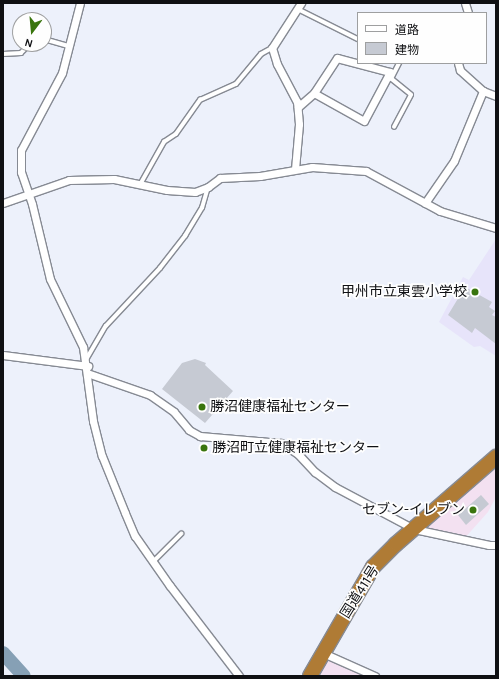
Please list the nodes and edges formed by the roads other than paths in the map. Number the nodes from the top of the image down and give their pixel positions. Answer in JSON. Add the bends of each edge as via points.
{"nodes":[{"id":1,"x":80,"y":3,"type":"edge"},
{"id":2,"x":299,"y":6,"type":"edge"},
{"id":3,"x":357,"y":38,"type":"edge"},
{"id":4,"x":52,"y":41,"type":"edge"},
{"id":5,"x":69,"y":46,"type":"junction"},
{"id":6,"x":272,"y":48,"type":"junction"},
{"id":7,"x":22,"y":52,"type":"edge"},
{"id":8,"x":3,"y":54,"type":"edge"},
{"id":9,"x":357,"y":63,"type":"edge"},
{"id":10,"x":360,"y":64,"type":"edge"},
{"id":11,"x":398,"y":64,"type":"edge"},
{"id":12,"x":458,"y":64,"type":"edge"},
{"id":13,"x":483,"y":91,"type":"junction"},
{"id":14,"x":314,"y":92,"type":"junction"},
{"id":15,"x":496,"y":96,"type":"edge"},
{"id":16,"x":298,"y":106,"type":"junction"},
{"id":17,"x":394,"y":127,"type":"dead end"},
{"id":18,"x":295,"y":170,"type":"junction"},
{"id":19,"x":141,"y":183,"type":"junction"},
{"id":20,"x":208,"y":187,"type":"junction"},
{"id":21,"x":28,"y":193,"type":"junction"},
{"id":22,"x":3,"y":203,"type":"edge"},
{"id":23,"x":425,"y":203,"type":"junction"},
{"id":24,"x":496,"y":228,"type":"edge"},
{"id":25,"x":3,"y":355,"type":"edge"},
{"id":26,"x":87,"y":366,"type":"junction"},
{"id":27,"x":496,"y":457,"type":"edge"},
{"id":28,"x":414,"y":529,"type":"junction"},
{"id":29,"x":181,"y":534,"type":"dead end"},
{"id":30,"x":496,"y":545,"type":"edge"},
{"id":31,"x":153,"y":562,"type":"junction"},
{"id":32,"x":323,"y":653,"type":"junction"},
{"id":33,"x":239,"y":676,"type":"edge"},
{"id":34,"x":310,"y":676,"type":"edge"},
{"id":35,"x":375,"y":676,"type":"edge"}],
"edges":[{"from":1,"to":5,"type":"street"},
{"from":2,"to":3,"type":"lane"},
{"from":2,"to":6,"type":"street"},
{"from":4,"to":5,"type":"lane"},
{"from":5,"to":21,"type":"street","via":[[62,73],[21,150],[21,172]]},
{"from":6,"to":16,"type":"street"},
{"from":6,"to":19,"type":"lane","via":[[261,54],[236,84],[200,100],[176,134],[164,142]]},
{"from":7,"to":8,"type":"lane"},
{"from":9,"to":14,"type":"street","via":[[338,58]]},
{"from":10,"to":14,"type":"street","via":[[390,72],[364,121]]},
{"from":11,"to":17,"type":"lane","via":[[391,79],[411,95]]},
{"from":12,"to":13,"type":"street","via":[[460,70]]},
{"from":13,"to":15,"type":"street"},
{"from":13,"to":23,"type":"street","via":[[454,161]]},
{"from":14,"to":16,"type":"street"},
{"from":16,"to":18,"type":"street"},
{"from":18,"to":20,"type":"street","via":[[260,176],[220,178]]},
{"from":18,"to":23,"type":"street","via":[[312,167],[366,171]]},
{"from":19,"to":20,"type":"street","via":[[167,190],[195,192]]},
{"from":19,"to":21,"type":"street","via":[[114,179],[69,180]]},
{"from":20,"to":26,"type":"lane","via":[[202,208],[185,236],[134,298],[106,326]]},
{"from":21,"to":22,"type":"street"},
{"from":21,"to":26,"type":"street","via":[[50,279],[83,347]]},
{"from":23,"to":24,"type":"street","via":[[455,217]]},
{"from":25,"to":26,"type":"street"},
{"from":26,"to":28,"type":"street","via":[[150,395],[174,412],[189,430],[200,436],[281,443],[298,454],[315,472],[335,487]]},
{"from":26,"to":31,"type":"street","via":[[93,421],[102,456],[135,536]]},
{"from":27,"to":28,"type":"highway","name":"国道411号"},
{"from":28,"to":30,"type":"street","via":[[489,546]]},
{"from":28,"to":32,"type":"highway","name":"国道411号","via":[[373,567]]},
{"from":29,"to":31,"type":"lane"},
{"from":31,"to":33,"type":"street"},
{"from":32,"to":34,"type":"highway","name":"国道411号"},
{"from":32,"to":35,"type":"street"}]}
